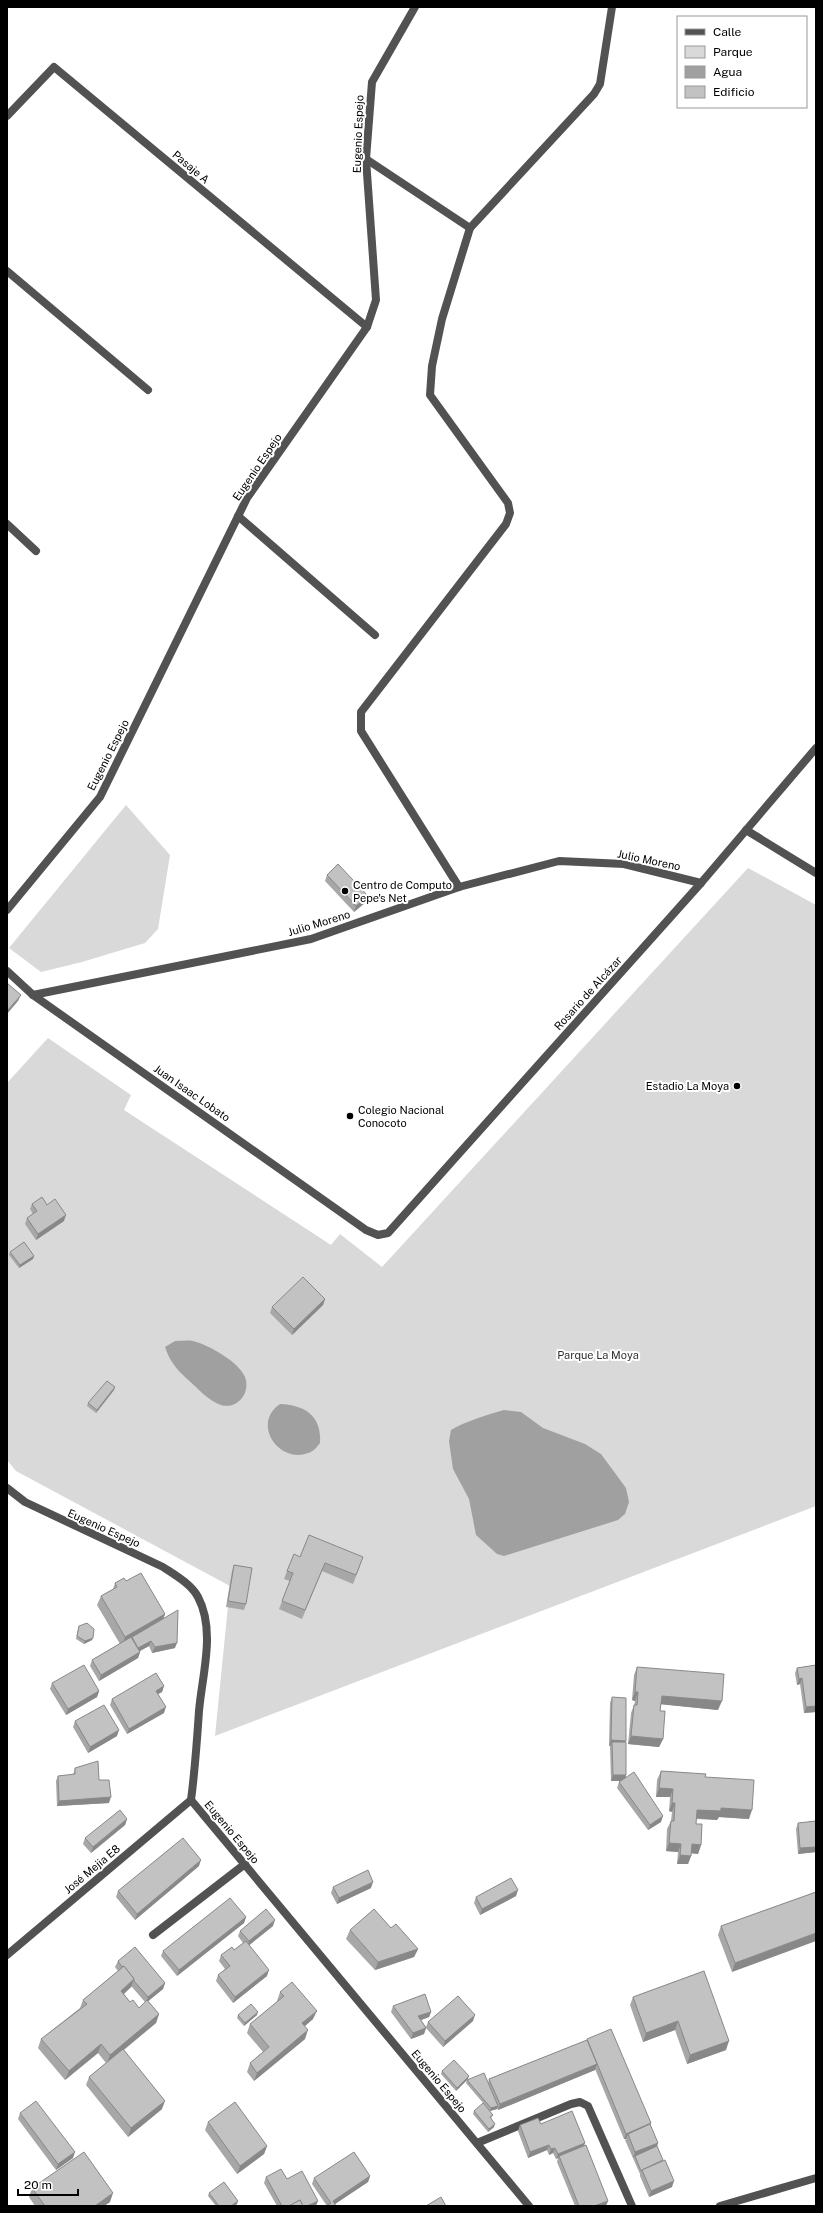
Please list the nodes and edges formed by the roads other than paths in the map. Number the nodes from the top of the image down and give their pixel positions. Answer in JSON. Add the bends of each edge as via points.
{"nodes":[{"id":1,"x":415,"y":7,"type":"edge"},
{"id":2,"x":612,"y":7,"type":"edge"},
{"id":3,"x":7,"y":116,"type":"edge"},
{"id":4,"x":366,"y":159,"type":"junction"},
{"id":5,"x":470,"y":228,"type":"junction"},
{"id":6,"x":7,"y":271,"type":"edge"},
{"id":7,"x":367,"y":327,"type":"junction"},
{"id":8,"x":148,"y":390,"type":"dead end"},
{"id":9,"x":238,"y":516,"type":"junction"},
{"id":10,"x":7,"y":524,"type":"edge"},
{"id":11,"x":36,"y":551,"type":"dead end"},
{"id":12,"x":375,"y":635,"type":"dead end"},
{"id":13,"x":816,"y":748,"type":"edge"},
{"id":14,"x":746,"y":830,"type":"junction"},
{"id":15,"x":816,"y":873,"type":"edge"},
{"id":16,"x":701,"y":883,"type":"junction"},
{"id":17,"x":459,"y":886,"type":"junction"},
{"id":18,"x":7,"y":910,"type":"edge"},
{"id":19,"x":7,"y":971,"type":"edge"},
{"id":20,"x":33,"y":995,"type":"junction"},
{"id":21,"x":366,"y":1230,"type":"joint"},
{"id":22,"x":7,"y":1488,"type":"edge"},
{"id":23,"x":191,"y":1800,"type":"junction"},
{"id":24,"x":245,"y":1864,"type":"junction"},
{"id":25,"x":153,"y":1935,"type":"dead end"},
{"id":26,"x":7,"y":1955,"type":"edge"},
{"id":27,"x":477,"y":2143,"type":"junction"},
{"id":28,"x":816,"y":2178,"type":"edge"},
{"id":29,"x":529,"y":2206,"type":"edge"},
{"id":30,"x":632,"y":2206,"type":"edge"},
{"id":31,"x":720,"y":2206,"type":"edge"}],
"edges":[{"from":1,"to":4,"type":"street","name":"Eugenio Espejo","via":[[372,82]]},
{"from":2,"to":5,"type":"street","via":[[600,84],[594,94]]},
{"from":3,"to":7,"type":"street","name":"Pasaje A","via":[[54,67]]},
{"from":4,"to":5,"type":"street"},
{"from":4,"to":7,"type":"street","name":"Eugenio Espejo","via":[[376,300]]},
{"from":5,"to":17,"type":"street","via":[[442,319],[432,366],[430,395],[508,504],[510,513],[506,524],[361,712],[360,718],[361,731]]},
{"from":6,"to":8,"type":"street"},
{"from":7,"to":9,"type":"street","name":"Eugenio Espejo","via":[[247,498]]},
{"from":9,"to":12,"type":"street"},
{"from":9,"to":18,"type":"street","name":"Eugenio Espejo","via":[[100,797]]},
{"from":10,"to":11,"type":"street"},
{"from":13,"to":14,"type":"street","name":"Rosario de Alcázar"},
{"from":14,"to":15,"type":"street"},
{"from":14,"to":16,"type":"street","name":"Rosario de Alcázar"},
{"from":16,"to":17,"type":"street","name":"Julio Moreno","via":[[624,864],[559,861]]},
{"from":16,"to":21,"type":"street","name":"Rosario de Alcázar","via":[[388,1233],[378,1235]]},
{"from":17,"to":20,"type":"street","name":"Julio Moreno","via":[[311,939]]},
{"from":19,"to":20,"type":"street","name":"Juan Isaac Lobato"},
{"from":20,"to":21,"type":"street","name":"Juan Isaac Lobato"},
{"from":22,"to":23,"type":"street","name":"Eugenio Espejo","via":[[31,1505],[164,1567],[198,1596],[207,1622],[198,1746]]},
{"from":23,"to":24,"type":"street","name":"Eugenio Espejo"},
{"from":23,"to":26,"type":"street","name":"José Mejia E8"},
{"from":24,"to":25,"type":"street"},
{"from":24,"to":27,"type":"street","name":"Eugenio Espejo"},
{"from":27,"to":29,"type":"street","name":"Eugenio Espejo"},
{"from":27,"to":30,"type":"street","via":[[580,2102],[588,2106]]},
{"from":28,"to":31,"type":"street"}]}
